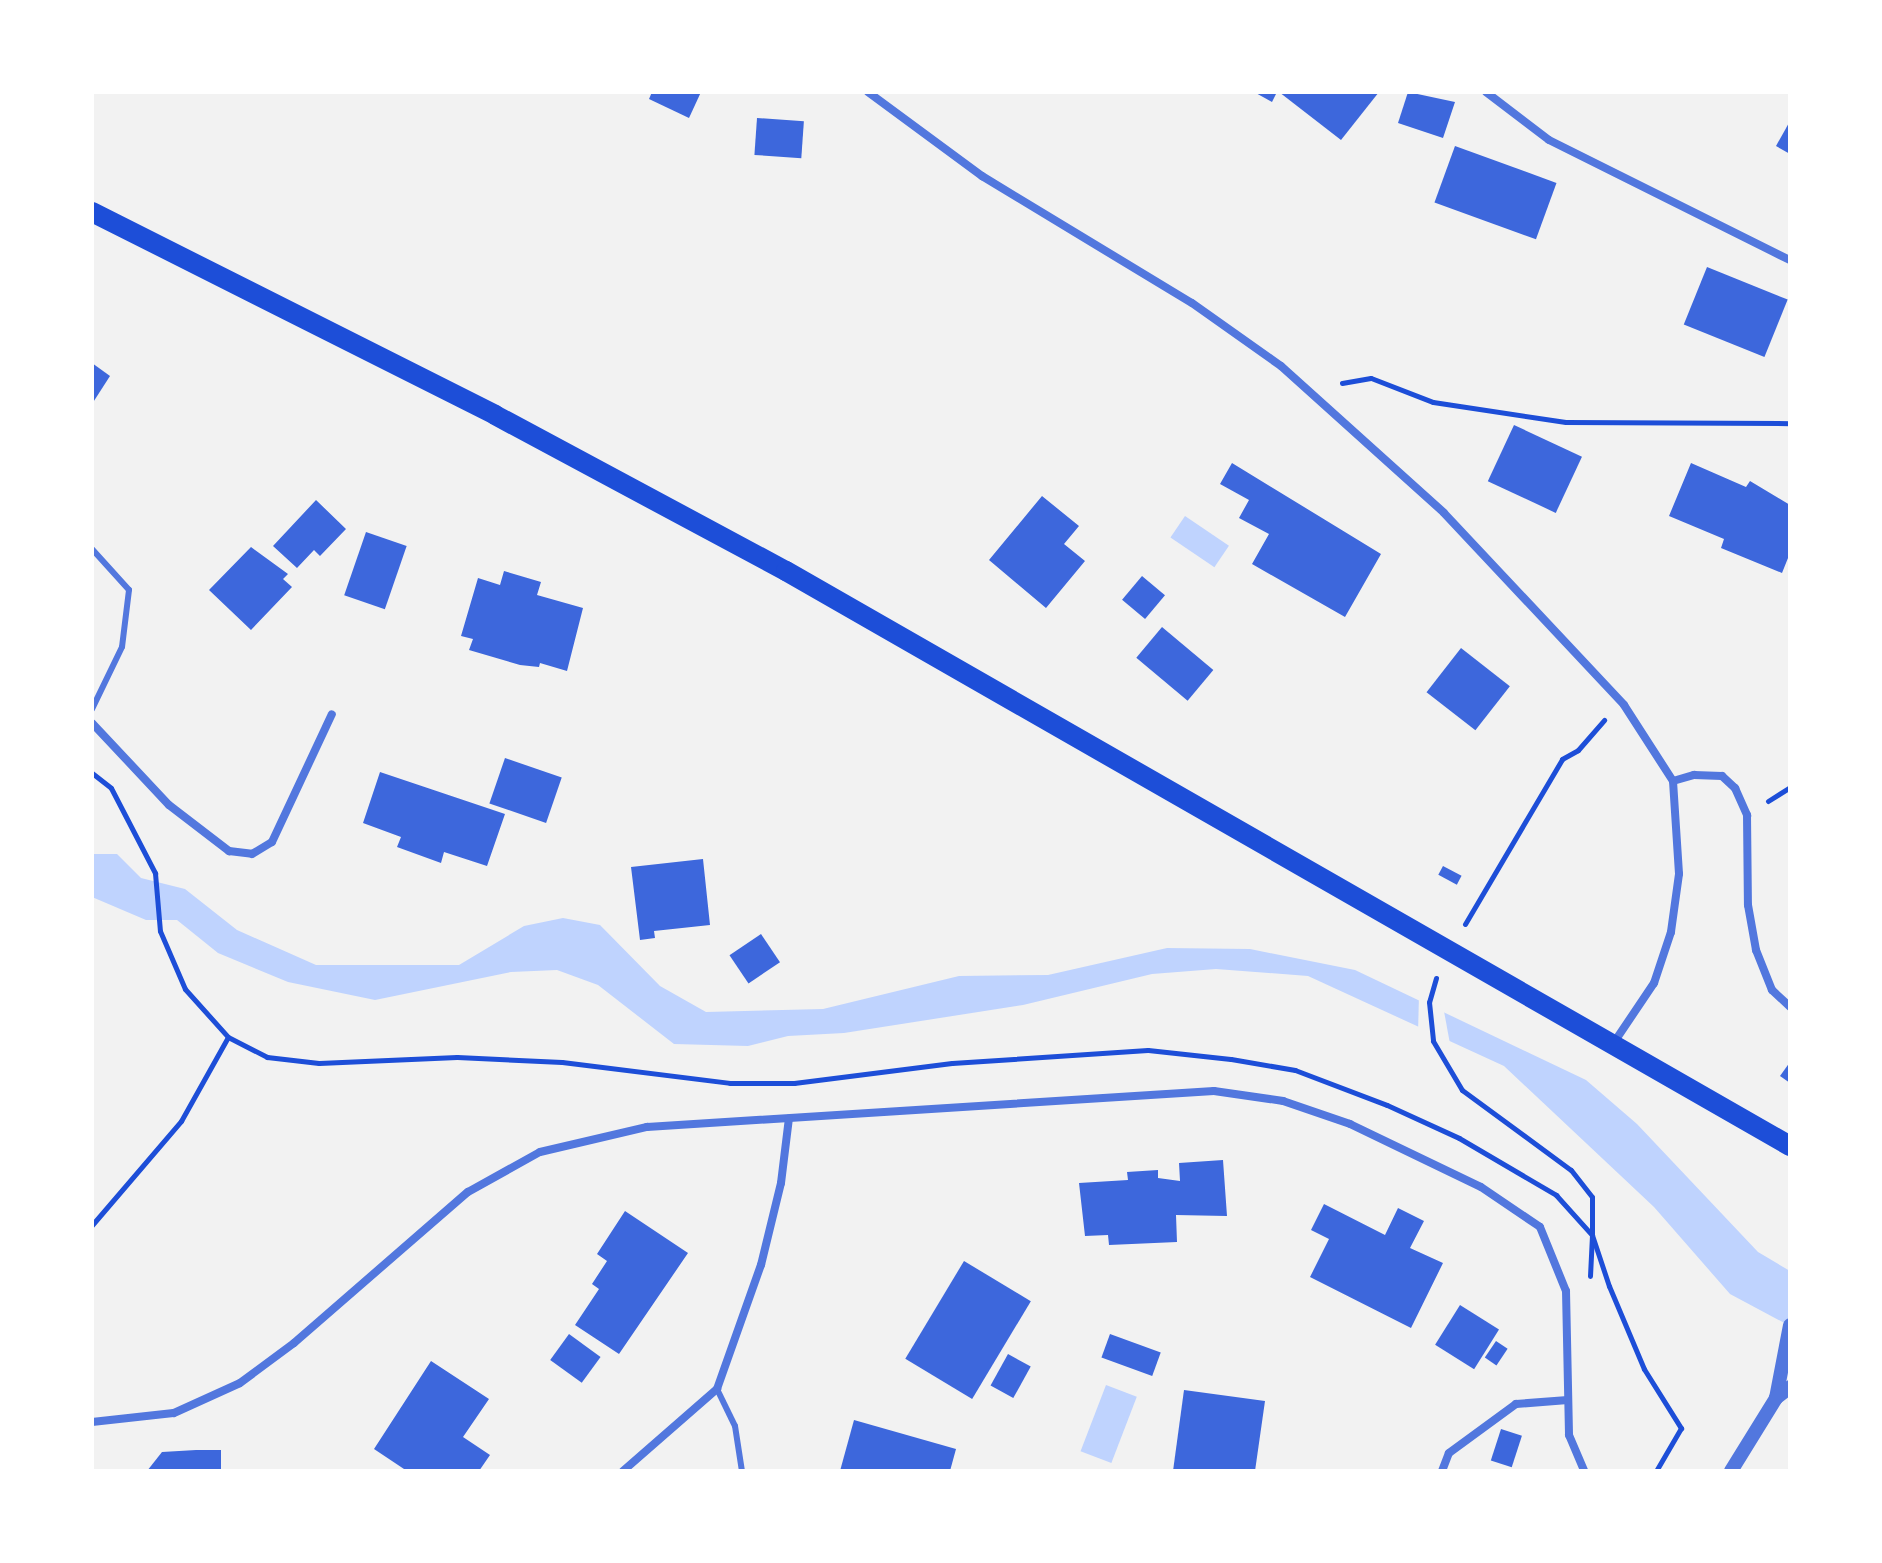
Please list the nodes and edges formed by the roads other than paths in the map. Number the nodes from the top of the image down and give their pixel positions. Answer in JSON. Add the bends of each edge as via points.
{"nodes":[{"id":1,"x":868,"y":92,"type":"edge"},
{"id":2,"x":1486,"y":92,"type":"edge"},
{"id":3,"x":92,"y":212,"type":"edge"},
{"id":4,"x":1790,"y":260,"type":"edge"},
{"id":5,"x":92,"y":549,"type":"edge"},
{"id":6,"x":92,"y":709,"type":"edge"},
{"id":7,"x":332,"y":714,"type":"dead end"},
{"id":8,"x":92,"y":723,"type":"edge"},
{"id":9,"x":1673,"y":781,"type":"junction"},
{"id":10,"x":1790,"y":1007,"type":"edge"},
{"id":11,"x":1612,"y":1045,"type":"junction"},
{"id":12,"x":789,"y":1118,"type":"junction"},
{"id":13,"x":1790,"y":1146,"type":"edge"},
{"id":14,"x":1790,"y":1325,"type":"edge"},
{"id":15,"x":1790,"y":1387,"type":"edge"},
{"id":16,"x":717,"y":1389,"type":"junction"},
{"id":17,"x":1776,"y":1398,"type":"junction"},
{"id":18,"x":1568,"y":1400,"type":"junction"},
{"id":19,"x":92,"y":1422,"type":"edge"},
{"id":20,"x":623,"y":1471,"type":"edge"},
{"id":21,"x":742,"y":1471,"type":"edge"},
{"id":22,"x":1442,"y":1471,"type":"edge"},
{"id":23,"x":1584,"y":1471,"type":"edge"},
{"id":24,"x":1731,"y":1471,"type":"edge"}],
"edges":[{"from":1,"to":9,"type":"street","via":[[982,176],[1192,303],[1317,397],[1444,513],[1624,705]]},
{"from":2,"to":4,"type":"street","via":[[1549,140]]},
{"from":3,"to":11,"type":"main road","via":[[495,415],[786,571]]},
{"from":5,"to":6,"type":"lane","via":[[129,590],[122,647]]},
{"from":7,"to":8,"type":"street","via":[[272,842],[252,854],[229,851],[169,805]]},
{"from":9,"to":10,"type":"street","via":[[1722,776],[1735,788],[1747,815],[1748,905],[1756,950],[1772,990]]},
{"from":9,"to":11,"type":"street","via":[[1679,874],[1671,932],[1654,983]]},
{"from":11,"to":13,"type":"main road"},
{"from":12,"to":16,"type":"street","via":[[781,1183],[761,1265]]},
{"from":12,"to":18,"type":"street","via":[[1214,1091],[1283,1101],[1350,1124],[1481,1187],[1540,1227],[1566,1291]]},
{"from":12,"to":19,"type":"street","via":[[647,1127],[540,1152],[468,1192],[294,1343],[240,1383],[174,1413]]},
{"from":14,"to":17,"type":"street"},
{"from":15,"to":17,"type":"street"},
{"from":16,"to":20,"type":"street"},
{"from":16,"to":21,"type":"lane","via":[[735,1426]]},
{"from":17,"to":24,"type":"street"},
{"from":18,"to":22,"type":"street","via":[[1516,1404],[1449,1453]]},
{"from":18,"to":23,"type":"street","via":[[1569,1435]]}]}
